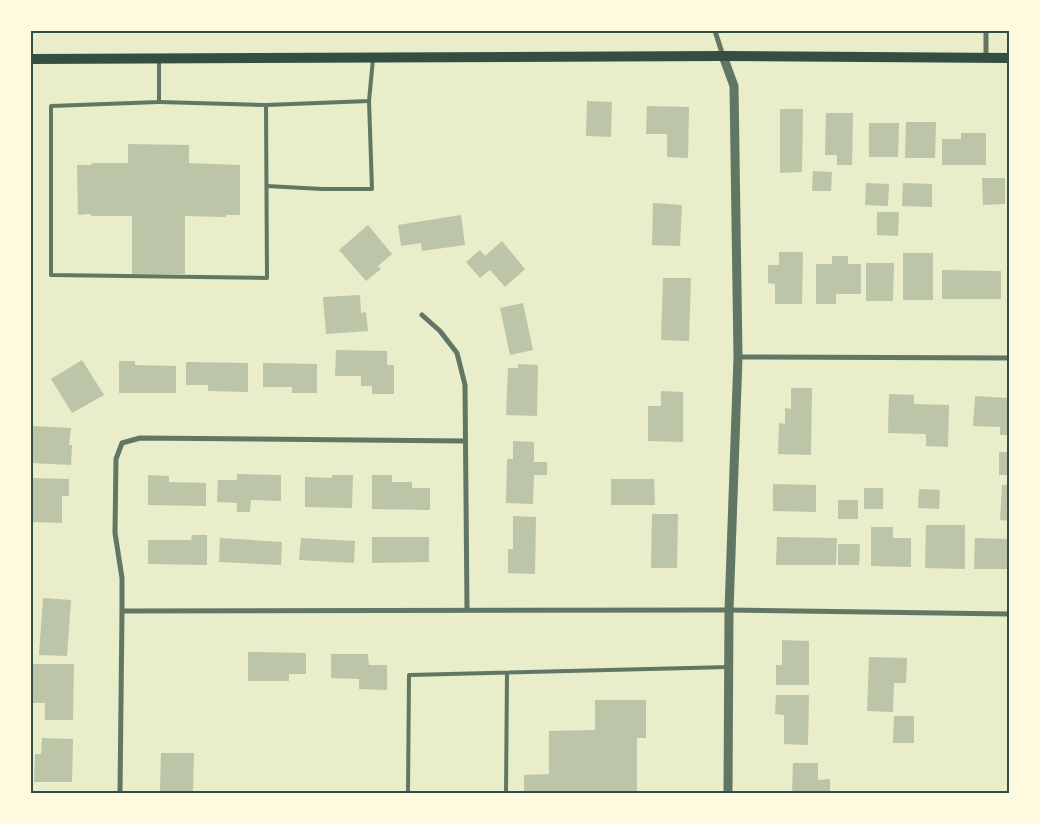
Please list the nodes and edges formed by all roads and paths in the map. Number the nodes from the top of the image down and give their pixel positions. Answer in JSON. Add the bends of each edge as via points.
{"nodes":[{"id":1,"x":715,"y":31,"type":"edge"},
{"id":2,"x":986,"y":31,"type":"edge"},
{"id":3,"x":723,"y":56,"type":"junction"},
{"id":4,"x":159,"y":58,"type":"junction"},
{"id":5,"x":373,"y":58,"type":"junction"},
{"id":6,"x":986,"y":58,"type":"junction"},
{"id":7,"x":1009,"y":58,"type":"edge"},
{"id":8,"x":31,"y":59,"type":"edge"},
{"id":9,"x":369,"y":101,"type":"junction"},
{"id":10,"x":160,"y":102,"type":"junction"},
{"id":11,"x":266,"y":105,"type":"junction"},
{"id":12,"x":267,"y":186,"type":"junction"},
{"id":13,"x":422,"y":315,"type":"dead end"},
{"id":14,"x":738,"y":357,"type":"junction"},
{"id":15,"x":1009,"y":358,"type":"edge"},
{"id":16,"x":465,"y":441,"type":"junction"},
{"id":17,"x":467,"y":609,"type":"junction"},
{"id":18,"x":729,"y":610,"type":"junction"},
{"id":19,"x":122,"y":611,"type":"junction"},
{"id":20,"x":1009,"y":614,"type":"edge"},
{"id":21,"x":729,"y":667,"type":"junction"},
{"id":22,"x":506,"y":673,"type":"junction"},
{"id":23,"x":120,"y":793,"type":"edge"},
{"id":24,"x":408,"y":793,"type":"edge"},
{"id":25,"x":506,"y":793,"type":"edge"},
{"id":26,"x":728,"y":793,"type":"edge"}],
"edges":[{"from":1,"to":3,"type":"street"},
{"from":2,"to":6,"type":"street"},
{"from":3,"to":5,"type":"main road"},
{"from":3,"to":6,"type":"main road"},
{"from":3,"to":14,"type":"street","via":[[734,86]]},
{"from":4,"to":5,"type":"main road"},
{"from":4,"to":8,"type":"main road"},
{"from":4,"to":10,"type":"lane"},
{"from":5,"to":9,"type":"lane"},
{"from":6,"to":7,"type":"main road"},
{"from":9,"to":11,"type":"lane"},
{"from":9,"to":12,"type":"lane","via":[[372,189]]},
{"from":10,"to":11,"type":"lane"},
{"from":10,"to":12,"type":"lane","via":[[51,106],[51,275],[267,278]]},
{"from":11,"to":12,"type":"lane"},
{"from":13,"to":16,"type":"street","via":[[440,331],[456,353],[465,385]]},
{"from":14,"to":15,"type":"street"},
{"from":14,"to":18,"type":"street"},
{"from":16,"to":17,"type":"street"},
{"from":16,"to":19,"type":"street","via":[[140,438],[122,443],[116,459],[115,533],[122,578]]},
{"from":17,"to":18,"type":"street"},
{"from":17,"to":19,"type":"street"},
{"from":18,"to":20,"type":"street"},
{"from":18,"to":21,"type":"street"},
{"from":19,"to":23,"type":"street"},
{"from":21,"to":22,"type":"lane"},
{"from":21,"to":26,"type":"street"},
{"from":22,"to":24,"type":"lane","via":[[409,675]]},
{"from":22,"to":25,"type":"lane"}]}
